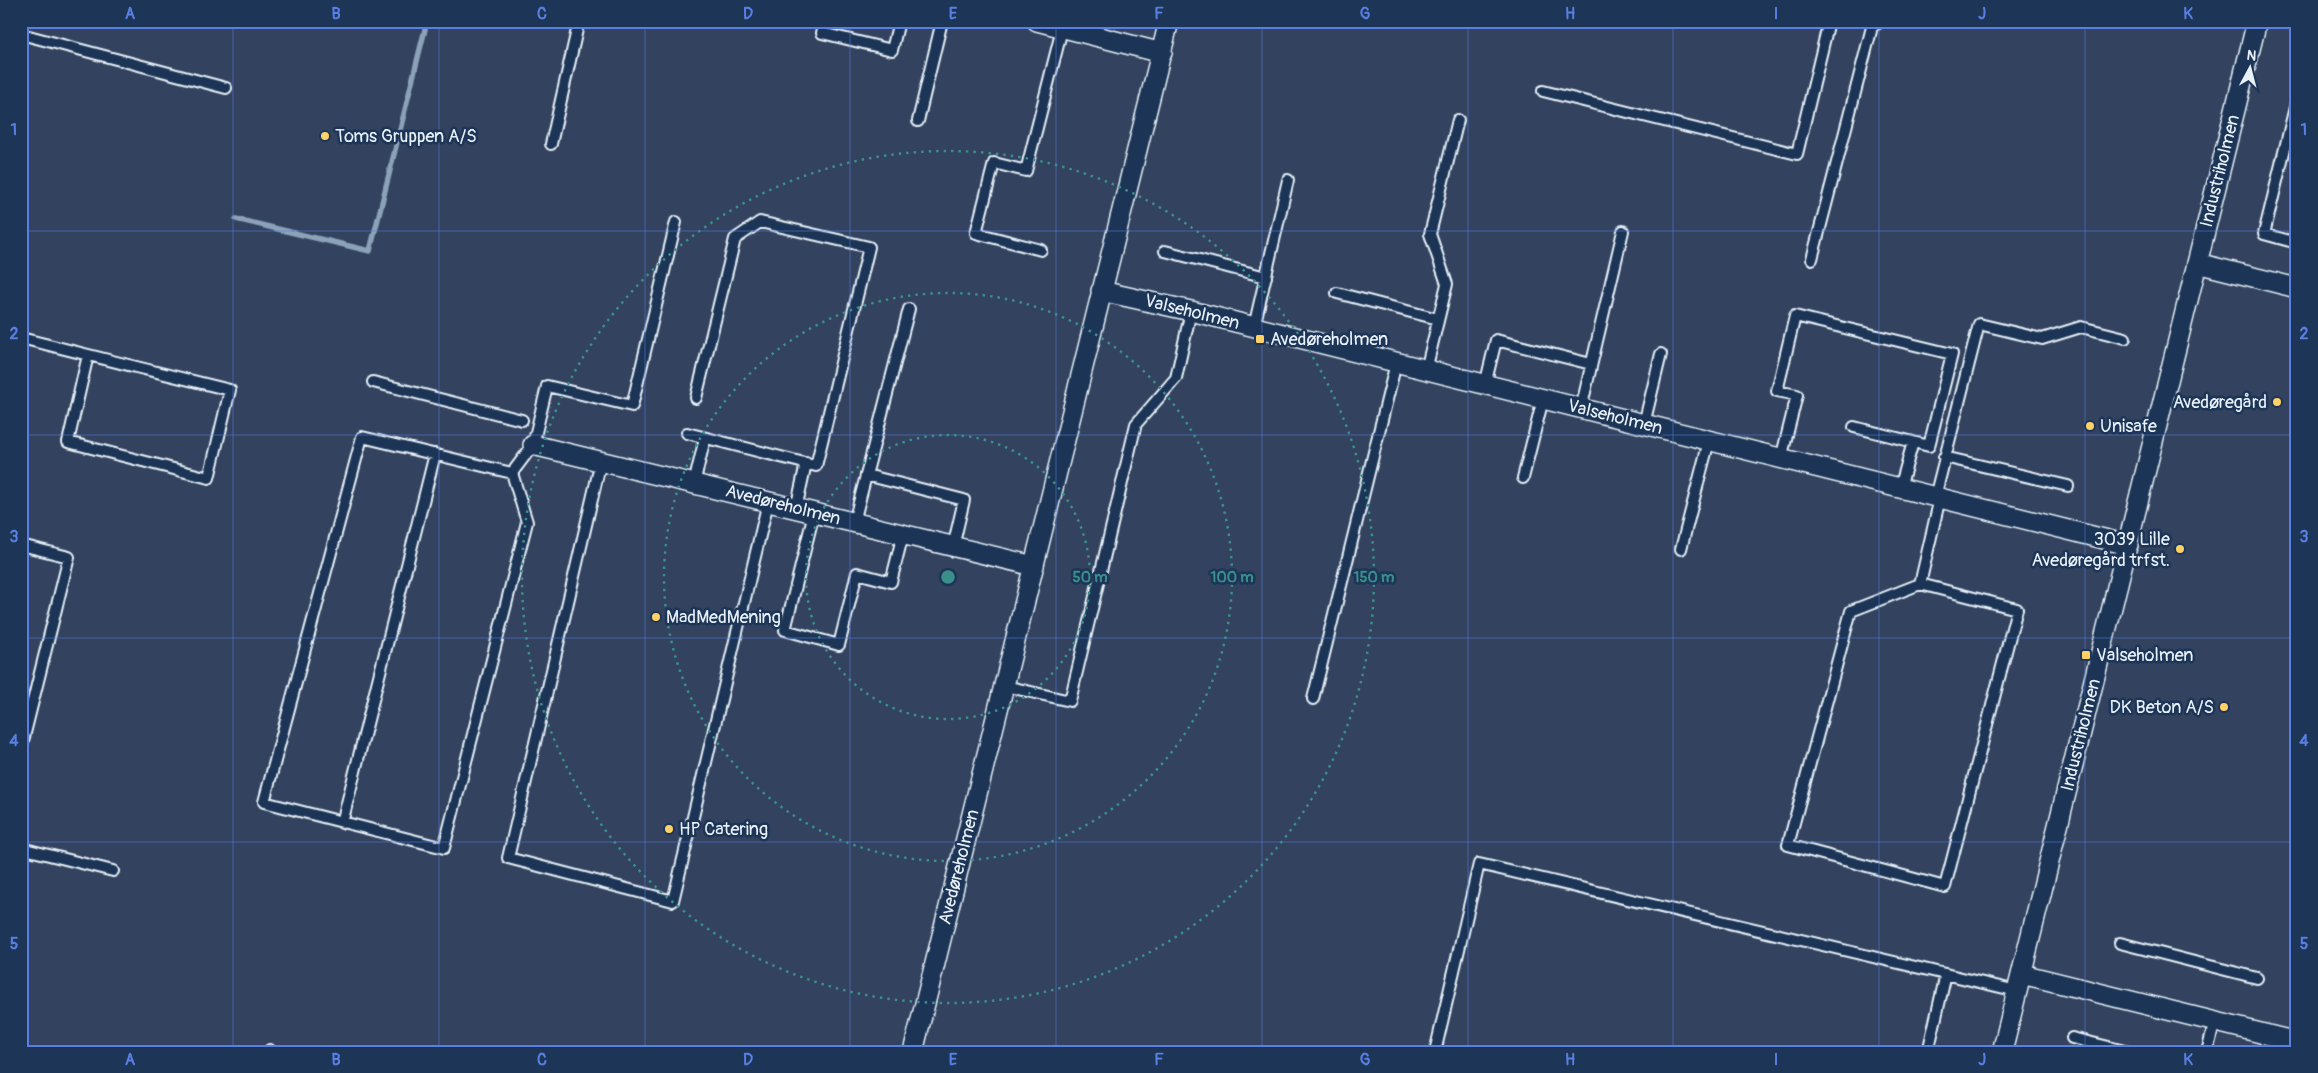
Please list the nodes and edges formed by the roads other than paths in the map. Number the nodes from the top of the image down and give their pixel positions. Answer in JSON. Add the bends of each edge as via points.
{"nodes":[{"id":1,"x":579,"y":21,"type":"edge"},
{"id":2,"x":825,"y":21,"type":"edge"},
{"id":3,"x":899,"y":21,"type":"edge"},
{"id":4,"x":942,"y":21,"type":"edge"},
{"id":5,"x":1037,"y":21,"type":"edge"},
{"id":6,"x":1169,"y":21,"type":"edge"},
{"id":7,"x":1830,"y":21,"type":"edge"},
{"id":8,"x":1881,"y":21,"type":"edge"},
{"id":9,"x":2257,"y":21,"type":"edge"},
{"id":10,"x":1063,"y":24,"type":"edge"},
{"id":11,"x":21,"y":34,"type":"edge"},
{"id":12,"x":1162,"y":53,"type":"junction"},
{"id":13,"x":226,"y":88,"type":"dead end"},
{"id":14,"x":1543,"y":91,"type":"dead end"},
{"id":15,"x":2297,"y":99,"type":"edge"},
{"id":16,"x":1458,"y":120,"type":"dead end"},
{"id":17,"x":918,"y":121,"type":"dead end"},
{"id":18,"x":551,"y":144,"type":"dead end"},
{"id":19,"x":1288,"y":180,"type":"dead end"},
{"id":20,"x":676,"y":222,"type":"dead end"},
{"id":21,"x":1623,"y":231,"type":"dead end"},
{"id":22,"x":2297,"y":243,"type":"edge"},
{"id":23,"x":1041,"y":250,"type":"dead end"},
{"id":24,"x":1164,"y":251,"type":"dead end"},
{"id":25,"x":1812,"y":259,"type":"dead end"},
{"id":26,"x":2197,"y":263,"type":"junction"},
{"id":27,"x":1266,"y":277,"type":"junction"},
{"id":28,"x":2297,"y":288,"type":"edge"},
{"id":29,"x":1101,"y":291,"type":"junction"},
{"id":30,"x":1337,"y":293,"type":"dead end"},
{"id":31,"x":908,"y":308,"type":"dead end"},
{"id":32,"x":1191,"y":311,"type":"junction"},
{"id":33,"x":1438,"y":320,"type":"junction"},
{"id":34,"x":1254,"y":327,"type":"junction"},
{"id":35,"x":21,"y":338,"type":"edge"},
{"id":36,"x":2125,"y":338,"type":"dead end"},
{"id":37,"x":1661,"y":354,"type":"dead end"},
{"id":38,"x":88,"y":355,"type":"junction"},
{"id":39,"x":1396,"y":363,"type":"junction"},
{"id":40,"x":1591,"y":364,"type":"junction"},
{"id":41,"x":1426,"y":370,"type":"junction"},
{"id":42,"x":373,"y":382,"type":"dead end"},
{"id":43,"x":1485,"y":385,"type":"junction"},
{"id":44,"x":696,"y":398,"type":"dead end"},
{"id":45,"x":1543,"y":399,"type":"junction"},
{"id":46,"x":1580,"y":409,"type":"junction"},
{"id":47,"x":522,"y":420,"type":"dead end"},
{"id":48,"x":1644,"y":424,"type":"junction"},
{"id":49,"x":1854,"y":428,"type":"dead end"},
{"id":50,"x":687,"y":434,"type":"dead end"},
{"id":51,"x":705,"y":438,"type":"junction"},
{"id":52,"x":1709,"y":441,"type":"junction"},
{"id":53,"x":1913,"y":442,"type":"junction"},
{"id":54,"x":533,"y":445,"type":"junction"},
{"id":55,"x":435,"y":454,"type":"junction"},
{"id":56,"x":1944,"y":457,"type":"junction"},
{"id":57,"x":1781,"y":459,"type":"junction"},
{"id":58,"x":601,"y":461,"type":"junction"},
{"id":59,"x":806,"y":463,"type":"junction"},
{"id":60,"x":512,"y":473,"type":"junction"},
{"id":61,"x":866,"y":475,"type":"junction"},
{"id":62,"x":1523,"y":478,"type":"dead end"},
{"id":63,"x":694,"y":484,"type":"junction"},
{"id":64,"x":2068,"y":486,"type":"dead end"},
{"id":65,"x":1900,"y":488,"type":"junction"},
{"id":66,"x":1938,"y":498,"type":"junction"},
{"id":67,"x":768,"y":502,"type":"junction"},
{"id":68,"x":805,"y":511,"type":"junction"},
{"id":69,"x":854,"y":522,"type":"junction"},
{"id":70,"x":903,"y":534,"type":"junction"},
{"id":71,"x":21,"y":545,"type":"edge"},
{"id":72,"x":2128,"y":545,"type":"junction"},
{"id":73,"x":953,"y":547,"type":"junction"},
{"id":74,"x":1681,"y":549,"type":"dead end"},
{"id":75,"x":1034,"y":566,"type":"junction"},
{"id":76,"x":1920,"y":584,"type":"junction"},
{"id":77,"x":1005,"y":686,"type":"junction"},
{"id":78,"x":1313,"y":699,"type":"dead end"},
{"id":79,"x":21,"y":749,"type":"edge"},
{"id":80,"x":342,"y":823,"type":"junction"},
{"id":81,"x":21,"y":848,"type":"edge"},
{"id":82,"x":113,"y":871,"type":"dead end"},
{"id":83,"x":2120,"y":944,"type":"dead end"},
{"id":84,"x":1946,"y":974,"type":"junction"},
{"id":85,"x":2257,"y":978,"type":"dead end"},
{"id":86,"x":2020,"y":982,"type":"junction"},
{"id":87,"x":2215,"y":1021,"type":"junction"},
{"id":88,"x":2072,"y":1038,"type":"dead end"},
{"id":89,"x":2297,"y":1042,"type":"edge"},
{"id":90,"x":913,"y":1052,"type":"edge"},
{"id":91,"x":1434,"y":1052,"type":"edge"},
{"id":92,"x":1928,"y":1052,"type":"edge"},
{"id":93,"x":2002,"y":1052,"type":"edge"},
{"id":94,"x":2129,"y":1052,"type":"edge"},
{"id":95,"x":2207,"y":1052,"type":"edge"}],
"edges":[{"from":1,"to":18,"type":"lane"},
{"from":2,"to":3,"type":"lane","via":[[822,34],[892,50]]},
{"from":4,"to":17,"type":"lane"},
{"from":5,"to":10,"type":"street"},
{"from":6,"to":12,"type":"street","name":"Avedøreholmen"},
{"from":7,"to":14,"type":"lane","via":[[1797,154]]},
{"from":8,"to":25,"type":"lane","via":[[1872,27]]},
{"from":9,"to":26,"type":"street","name":"Industriholmen"},
{"from":10,"to":12,"type":"street"},
{"from":10,"to":23,"type":"lane","via":[[1026,172],[994,163],[976,233]]},
{"from":11,"to":13,"type":"lane"},
{"from":12,"to":29,"type":"street","name":"Avedøreholmen"},
{"from":15,"to":22,"type":"lane","via":[[2264,234]]},
{"from":16,"to":33,"type":"lane","via":[[1430,234],[1446,284]]},
{"from":19,"to":27,"type":"lane"},
{"from":20,"to":54,"type":"lane","via":[[632,406],[548,386]]},
{"from":21,"to":40,"type":"lane"},
{"from":24,"to":27,"type":"lane"},
{"from":26,"to":28,"type":"street"},
{"from":26,"to":72,"type":"street","name":"Industriholmen"},
{"from":27,"to":34,"type":"lane"},
{"from":29,"to":32,"type":"street","name":"Valseholmen"},
{"from":29,"to":75,"type":"street","name":"Avedøreholmen"},
{"from":30,"to":33,"type":"lane"},
{"from":31,"to":61,"type":"lane"},
{"from":32,"to":34,"type":"street","name":"Valseholmen"},
{"from":32,"to":77,"type":"lane","via":[[1176,378],[1136,424],[1070,701]]},
{"from":33,"to":41,"type":"lane"},
{"from":34,"to":39,"type":"street","name":"Valseholmen"},
{"from":35,"to":38,"type":"lane"},
{"from":36,"to":56,"type":"lane","via":[[2081,327],[2042,339],[1979,324]]},
{"from":37,"to":48,"type":"lane"},
{"from":38,"to":38,"type":"lane","via":[[68,442],[209,478],[230,390]]},
{"from":39,"to":41,"type":"street","name":"Valseholmen"},
{"from":39,"to":78,"type":"lane"},
{"from":40,"to":43,"type":"lane","via":[[1496,340]]},
{"from":40,"to":46,"type":"lane"},
{"from":41,"to":43,"type":"street","name":"Valseholmen"},
{"from":42,"to":47,"type":"lane"},
{"from":43,"to":45,"type":"street","name":"Valseholmen"},
{"from":44,"to":59,"type":"lane","via":[[735,239],[760,222],[868,247],[816,466]]},
{"from":45,"to":46,"type":"street","name":"Valseholmen"},
{"from":45,"to":62,"type":"lane"},
{"from":46,"to":48,"type":"street","name":"Valseholmen"},
{"from":48,"to":52,"type":"street","name":"Valseholmen"},
{"from":49,"to":53,"type":"lane"},
{"from":50,"to":51,"type":"lane"},
{"from":51,"to":59,"type":"lane"},
{"from":51,"to":63,"type":"lane"},
{"from":52,"to":57,"type":"street","name":"Valseholmen"},
{"from":52,"to":74,"type":"lane"},
{"from":53,"to":57,"type":"lane","via":[[1929,446],[1952,354],[1795,316],[1777,391],[1796,395]]},
{"from":53,"to":65,"type":"lane"},
{"from":54,"to":58,"type":"street","name":"Avedøreholmen"},
{"from":54,"to":60,"type":"lane"},
{"from":55,"to":60,"type":"lane"},
{"from":55,"to":80,"type":"lane"},
{"from":55,"to":80,"type":"lane","via":[[362,436],[264,802]]},
{"from":56,"to":64,"type":"lane"},
{"from":56,"to":66,"type":"lane"},
{"from":57,"to":65,"type":"street","name":"Valseholmen"},
{"from":58,"to":63,"type":"street","name":"Avedøreholmen"},
{"from":58,"to":67,"type":"lane","via":[[508,858],[673,900]]},
{"from":59,"to":68,"type":"lane"},
{"from":60,"to":80,"type":"lane","via":[[527,522],[444,848]]},
{"from":61,"to":69,"type":"lane"},
{"from":61,"to":73,"type":"lane","via":[[964,500]]},
{"from":63,"to":67,"type":"street","name":"Avedøreholmen"},
{"from":65,"to":66,"type":"street","name":"Valseholmen"},
{"from":66,"to":72,"type":"street","name":"Valseholmen"},
{"from":66,"to":76,"type":"lane"},
{"from":67,"to":68,"type":"street","name":"Avedøreholmen"},
{"from":68,"to":69,"type":"street","name":"Avedøreholmen"},
{"from":68,"to":70,"type":"lane","via":[[786,630],[839,645],[857,573],[891,582]]},
{"from":69,"to":70,"type":"street","name":"Avedøreholmen"},
{"from":70,"to":73,"type":"street","name":"Avedøreholmen"},
{"from":71,"to":79,"type":"lane","via":[[69,556]]},
{"from":72,"to":86,"type":"street","name":"Industriholmen"},
{"from":73,"to":75,"type":"street","name":"Avedøreholmen"},
{"from":75,"to":77,"type":"street","name":"Avedøreholmen"},
{"from":76,"to":76,"type":"lane","via":[[2016,609],[1945,887],[1788,845],[1851,611]]},
{"from":77,"to":90,"type":"street","name":"Avedøreholmen"},
{"from":81,"to":82,"type":"lane"},
{"from":83,"to":85,"type":"lane"},
{"from":84,"to":86,"type":"lane"},
{"from":84,"to":91,"type":"lane","via":[[1479,864]]},
{"from":84,"to":92,"type":"lane"},
{"from":86,"to":87,"type":"street"},
{"from":86,"to":93,"type":"street","name":"Industriholmen"},
{"from":87,"to":89,"type":"street"},
{"from":87,"to":95,"type":"lane"},
{"from":88,"to":94,"type":"lane"}]}
